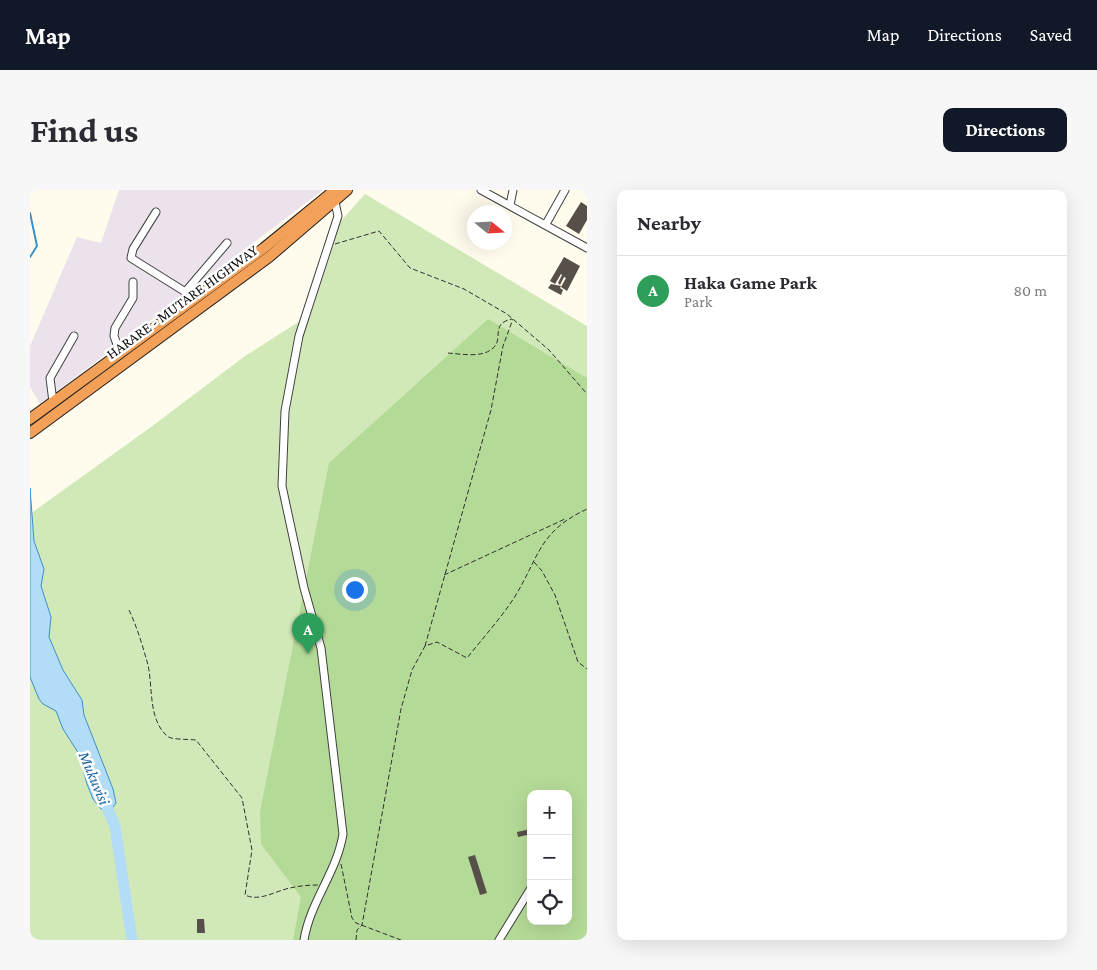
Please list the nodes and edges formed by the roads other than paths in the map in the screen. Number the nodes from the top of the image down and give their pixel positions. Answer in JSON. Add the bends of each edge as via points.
{"nodes":[{"id":1,"x":335,"y":190,"type":"edge"},
{"id":2,"x":347,"y":190,"type":"edge"},
{"id":3,"x":481,"y":190,"type":"edge"},
{"id":4,"x":513,"y":190,"type":"edge"},
{"id":5,"x":565,"y":190,"type":"edge"},
{"id":6,"x":335,"y":202,"type":"junction"},
{"id":7,"x":510,"y":205,"type":"joint"},
{"id":8,"x":512,"y":206,"type":"edge"},
{"id":9,"x":156,"y":212,"type":"dead end"},
{"id":10,"x":546,"y":224,"type":"junction"},
{"id":11,"x":227,"y":243,"type":"dead end"},
{"id":12,"x":587,"y":248,"type":"edge"},
{"id":13,"x":133,"y":282,"type":"dead end"},
{"id":14,"x":186,"y":291,"type":"junction"},
{"id":15,"x":195,"y":298,"type":"junction"},
{"id":16,"x":74,"y":336,"type":"dead end"},
{"id":17,"x":120,"y":353,"type":"junction"},
{"id":18,"x":53,"y":402,"type":"junction"},
{"id":19,"x":30,"y":419,"type":"edge"},
{"id":20,"x":30,"y":433,"type":"edge"},
{"id":21,"x":527,"y":894,"type":"edge"},
{"id":22,"x":304,"y":940,"type":"edge"},
{"id":23,"x":499,"y":940,"type":"edge"}],
"edges":[{"from":1,"to":15,"type":"highway","name":"HARARE - MUTARE HIGHWAY","via":[[286,231]]},
{"from":2,"to":6,"type":"highway","name":"HARARE - MUTARE HIGHWAY"},
{"from":3,"to":7,"type":"lane"},
{"from":4,"to":7,"type":"lane"},
{"from":5,"to":10,"type":"lane"},
{"from":6,"to":20,"type":"highway","name":"HARARE - MUTARE HIGHWAY","via":[[240,279]]},
{"from":6,"to":22,"type":"lane","via":[[338,216],[297,345],[285,411],[282,486],[320,648],[343,834],[340,855],[324,885]]},
{"from":8,"to":10,"type":"lane"},
{"from":9,"to":14,"type":"lane","via":[[133,249],[132,258]]},
{"from":10,"to":12,"type":"lane"},
{"from":11,"to":14,"type":"lane"},
{"from":13,"to":17,"type":"lane","via":[[133,298],[114,336]]},
{"from":14,"to":15,"type":"lane"},
{"from":15,"to":17,"type":"highway","name":"HARARE - MUTARE HIGHWAY"},
{"from":16,"to":18,"type":"lane","via":[[50,378]]},
{"from":17,"to":18,"type":"highway","name":"HARARE - MUTARE HIGHWAY"},
{"from":18,"to":19,"type":"highway","name":"HARARE - MUTARE HIGHWAY"},
{"from":21,"to":23,"type":"lane"}]}
